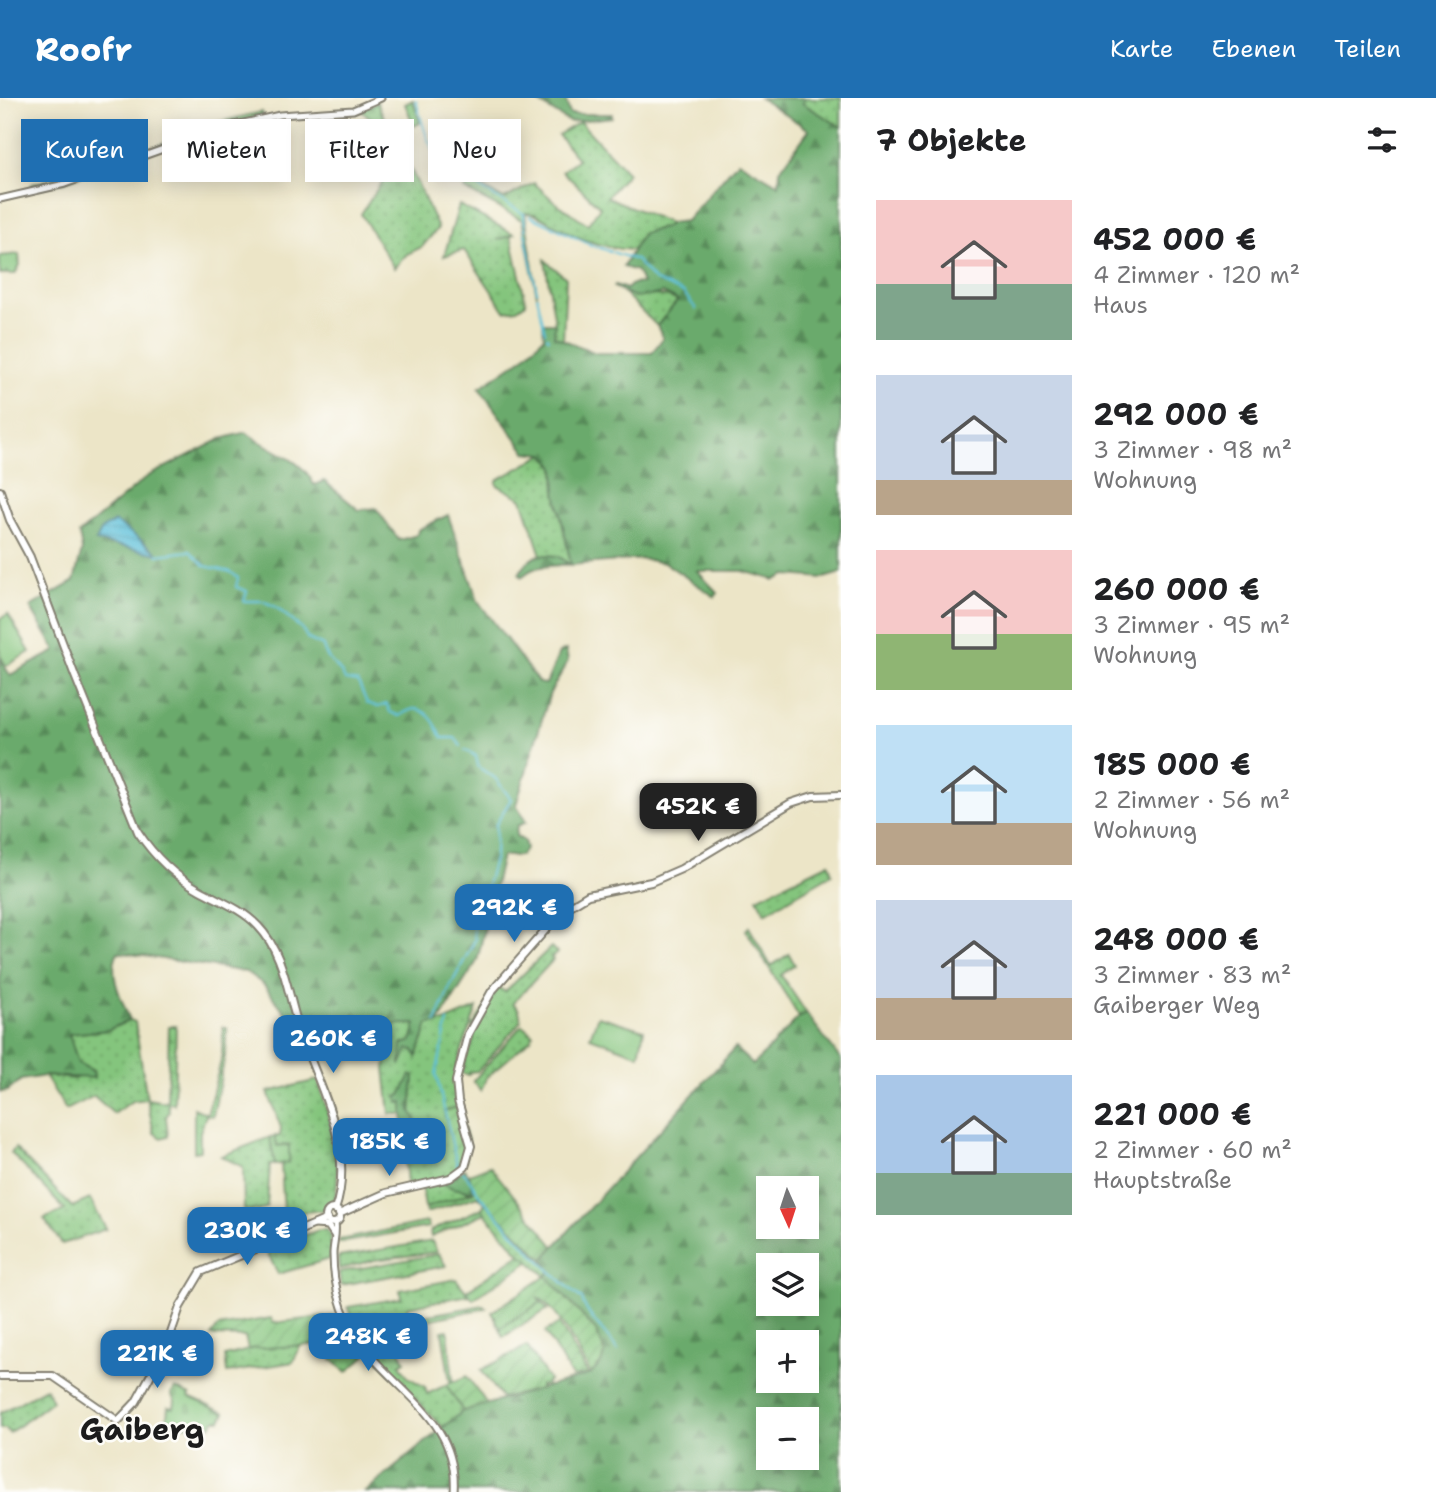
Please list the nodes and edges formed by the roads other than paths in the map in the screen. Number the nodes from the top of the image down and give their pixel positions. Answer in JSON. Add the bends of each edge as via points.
{"nodes":[{"id":1,"x":381,"y":98,"type":"edge"},
{"id":2,"x":0,"y":200,"type":"edge"},
{"id":3,"x":0,"y":491,"type":"edge"},
{"id":4,"x":841,"y":795,"type":"edge"},
{"id":5,"x":339,"y":1195,"type":"junction"},
{"id":6,"x":356,"y":1207,"type":"junction"},
{"id":7,"x":337,"y":1212,"type":"junction"},
{"id":8,"x":327,"y":1220,"type":"junction"},
{"id":9,"x":335,"y":1223,"type":"junction"},
{"id":10,"x":316,"y":1225,"type":"junction"},
{"id":11,"x":334,"y":1236,"type":"junction"},
{"id":12,"x":0,"y":1376,"type":"edge"},
{"id":13,"x":454,"y":1492,"type":"edge"}],
"edges":[{"from":1,"to":2,"type":"street","via":[[353,110],[273,116],[225,127],[83,178]]},
{"from":3,"to":5,"type":"main road","via":[[138,832],[176,875],[251,919],[279,958],[298,1027],[332,1118]]},
{"from":4,"to":6,"type":"main road","via":[[791,803],[681,869],[650,882],[591,894],[562,911],[492,991],[468,1034],[456,1088],[471,1146],[465,1167],[450,1178],[386,1193]]},
{"from":5,"to":6,"type":"main road","via":[[344,1205]]},
{"from":5,"to":7,"type":"main road"},
{"from":6,"to":7,"type":"main road"},
{"from":7,"to":8,"type":"main road","via":[[327,1212]]},
{"from":7,"to":9,"type":"main road"},
{"from":8,"to":9,"type":"main road"},
{"from":8,"to":10,"type":"main road"},
{"from":9,"to":11,"type":"street"},
{"from":10,"to":11,"type":"street","via":[[328,1226]]},
{"from":10,"to":12,"type":"main road","via":[[205,1270],[179,1310],[167,1345],[138,1399],[127,1415],[115,1422],[53,1376]]},
{"from":11,"to":13,"type":"street","via":[[335,1283],[348,1322],[370,1355],[444,1435],[454,1464]]}]}
